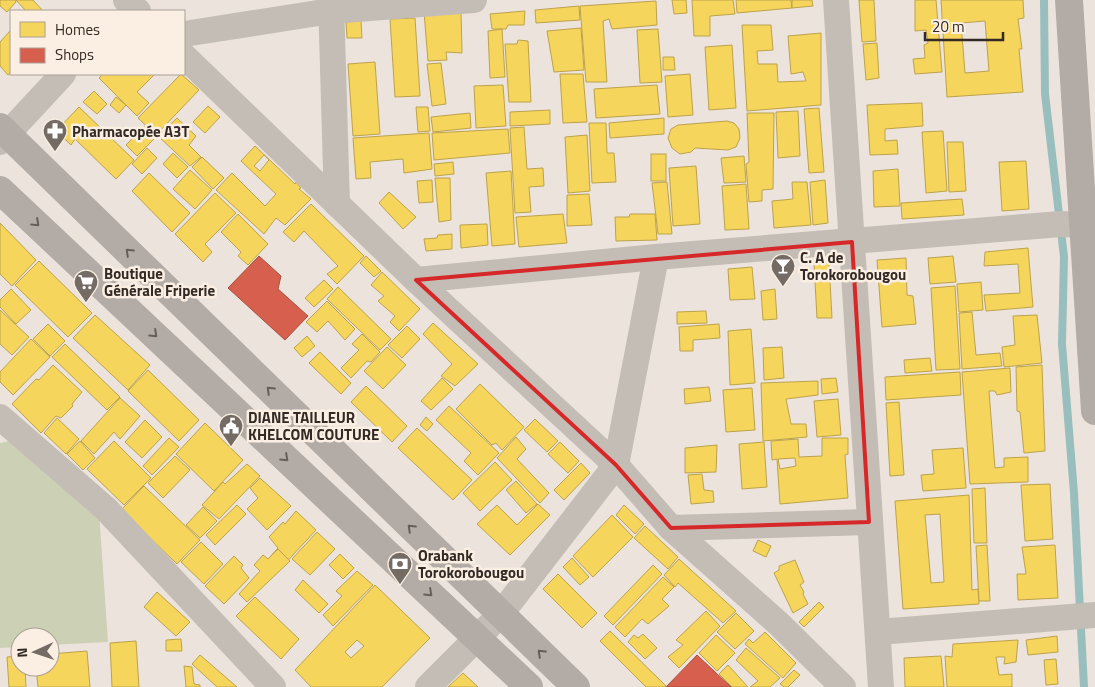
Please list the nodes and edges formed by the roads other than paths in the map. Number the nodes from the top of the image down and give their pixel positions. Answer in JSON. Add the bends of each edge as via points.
{"nodes":[{"id":1,"x":474,"y":0,"type":"edge"},
{"id":2,"x":836,"y":0,"type":"edge"},
{"id":3,"x":1069,"y":0,"type":"edge"},
{"id":4,"x":331,"y":5,"type":"edge"},
{"id":5,"x":185,"y":34,"type":"edge"},
{"id":6,"x":185,"y":57,"type":"edge"},
{"id":7,"x":61,"y":75,"type":"edge"},
{"id":8,"x":2,"y":134,"type":"edge"},
{"id":9,"x":0,"y":190,"type":"edge"},
{"id":10,"x":337,"y":204,"type":"junction"},
{"id":11,"x":1083,"y":225,"type":"junction"},
{"id":12,"x":852,"y":242,"type":"junction"},
{"id":13,"x":656,"y":257,"type":"junction"},
{"id":14,"x":416,"y":280,"type":"junction"},
{"id":15,"x":1093,"y":335,"type":"edge"},
{"id":16,"x":1095,"y":411,"type":"edge"},
{"id":17,"x":0,"y":417,"type":"edge"},
{"id":18,"x":616,"y":465,"type":"junction"},
{"id":19,"x":869,"y":522,"type":"junction"},
{"id":20,"x":671,"y":528,"type":"junction"},
{"id":21,"x":500,"y":615,"type":"junction"},
{"id":22,"x":1095,"y":615,"type":"edge"},
{"id":23,"x":878,"y":632,"type":"junction"},
{"id":24,"x":476,"y":637,"type":"junction"},
{"id":25,"x":273,"y":687,"type":"edge"},
{"id":26,"x":428,"y":687,"type":"edge"},
{"id":27,"x":529,"y":687,"type":"edge"},
{"id":28,"x":576,"y":687,"type":"edge"},
{"id":29,"x":843,"y":687,"type":"edge"},
{"id":30,"x":881,"y":687,"type":"edge"}],
"edges":[{"from":1,"to":4,"type":"street"},
{"from":2,"to":12,"type":"street"},
{"from":3,"to":11,"type":"main road"},
{"from":4,"to":5,"type":"street"},
{"from":4,"to":10,"type":"street"},
{"from":6,"to":10,"type":"street"},
{"from":7,"to":8,"type":"street"},
{"from":21,"to":8,"type":"main road","one_way":true},
{"from":9,"to":24,"type":"main road","one_way":true},
{"from":10,"to":14,"type":"street"},
{"from":11,"to":12,"type":"street","via":[[1060,224]]},
{"from":11,"to":15,"type":"main road"},
{"from":12,"to":13,"type":"street"},
{"from":12,"to":19,"type":"street"},
{"from":13,"to":14,"type":"street"},
{"from":13,"to":18,"type":"street"},
{"from":14,"to":18,"type":"street"},
{"from":15,"to":16,"type":"main road"},
{"from":17,"to":25,"type":"street","via":[[106,509]]},
{"from":18,"to":20,"type":"street"},
{"from":18,"to":21,"type":"street"},
{"from":19,"to":20,"type":"street"},
{"from":19,"to":23,"type":"street"},
{"from":20,"to":29,"type":"street","via":[[779,624]]},
{"from":21,"to":24,"type":"street"},
{"from":28,"to":21,"type":"main road","one_way":true},
{"from":22,"to":23,"type":"street"},
{"from":23,"to":30,"type":"street"},
{"from":24,"to":26,"type":"street"},
{"from":24,"to":27,"type":"main road"}]}
